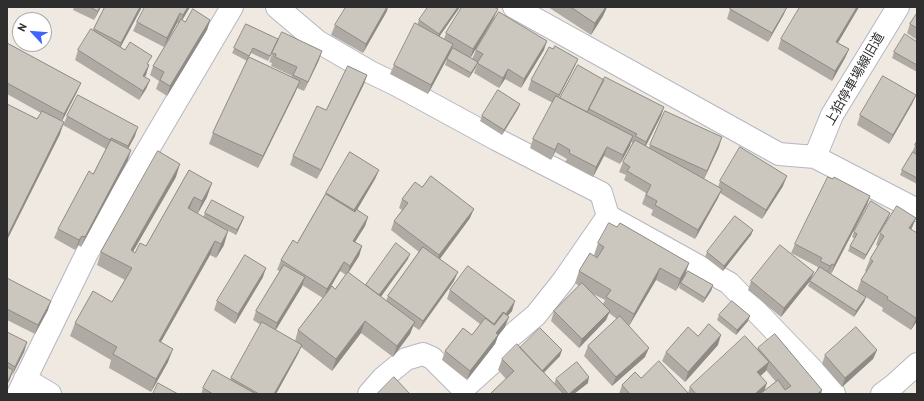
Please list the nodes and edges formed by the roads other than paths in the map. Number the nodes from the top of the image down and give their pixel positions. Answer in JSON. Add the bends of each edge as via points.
{"nodes":[{"id":1,"x":232,"y":7,"type":"edge"},
{"id":2,"x":277,"y":7,"type":"edge"},
{"id":3,"x":514,"y":7,"type":"edge"},
{"id":4,"x":898,"y":7,"type":"edge"},
{"id":5,"x":815,"y":158,"type":"junction"},
{"id":6,"x":917,"y":210,"type":"edge"},
{"id":7,"x":608,"y":216,"type":"junction"},
{"id":8,"x":917,"y":364,"type":"edge"},
{"id":9,"x":21,"y":387,"type":"edge"},
{"id":10,"x":50,"y":394,"type":"edge"},
{"id":11,"x":369,"y":394,"type":"edge"},
{"id":12,"x":834,"y":394,"type":"edge"},
{"id":13,"x":882,"y":394,"type":"edge"}],
"edges":[{"from":1,"to":9,"type":"street","via":[[87,253]]},
{"from":2,"to":7,"type":"street","via":[[317,41],[372,73],[601,193]]},
{"from":3,"to":5,"type":"street","via":[[779,154]]},
{"from":4,"to":5,"type":"street","name":"上狛停車場線旧道","via":[[832,115]]},
{"from":5,"to":6,"type":"street"},
{"from":7,"to":11,"type":"street","via":[[536,315],[504,342],[503,353],[463,389],[432,358],[423,354],[406,359],[383,378]]},
{"from":7,"to":12,"type":"street","via":[[729,283]]},
{"from":8,"to":13,"type":"street"},
{"from":9,"to":10,"type":"street"}]}
